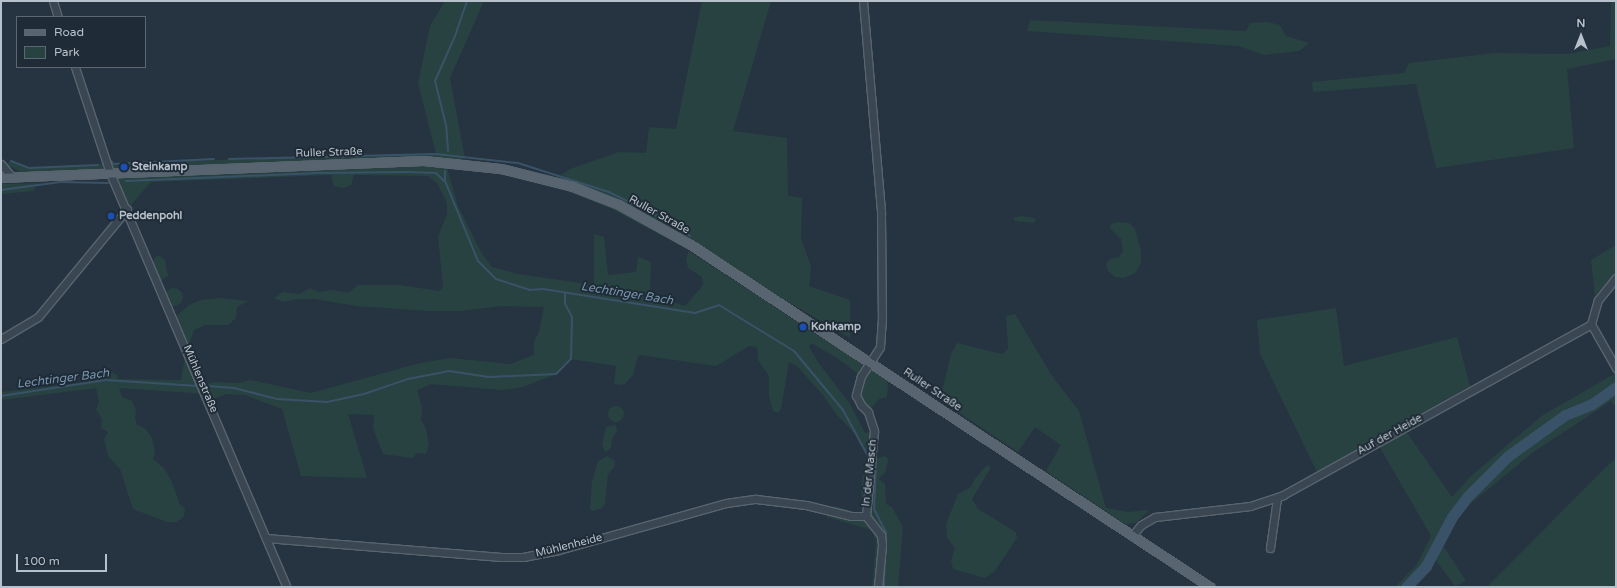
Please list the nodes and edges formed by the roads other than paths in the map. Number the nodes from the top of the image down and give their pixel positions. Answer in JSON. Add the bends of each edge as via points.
{"nodes":[{"id":1,"x":52,"y":1,"type":"edge"},
{"id":2,"x":863,"y":1,"type":"edge"},
{"id":3,"x":58,"y":16,"type":"edge"},
{"id":4,"x":74,"y":68,"type":"edge"},
{"id":5,"x":1,"y":164,"type":"edge"},
{"id":6,"x":110,"y":173,"type":"junction"},
{"id":7,"x":12,"y":177,"type":"junction"},
{"id":8,"x":1,"y":178,"type":"edge"},
{"id":9,"x":127,"y":209,"type":"junction"},
{"id":10,"x":1616,"y":278,"type":"edge"},
{"id":11,"x":1591,"y":324,"type":"junction"},
{"id":12,"x":1,"y":339,"type":"edge"},
{"id":13,"x":870,"y":362,"type":"junction"},
{"id":14,"x":1616,"y":368,"type":"edge"},
{"id":15,"x":1276,"y":498,"type":"junction"},
{"id":16,"x":866,"y":516,"type":"junction"},
{"id":17,"x":1132,"y":536,"type":"junction"},
{"id":18,"x":266,"y":538,"type":"junction"},
{"id":19,"x":1270,"y":548,"type":"dead end"},
{"id":20,"x":287,"y":586,"type":"edge"},
{"id":21,"x":878,"y":587,"type":"edge"},
{"id":22,"x":1210,"y":587,"type":"edge"}],
"edges":[{"from":1,"to":3,"type":"street"},
{"from":2,"to":13,"type":"street","via":[[881,213],[881,336],[880,347]]},
{"from":4,"to":6,"type":"street"},
{"from":5,"to":7,"type":"street"},
{"from":6,"to":7,"type":"main road","name":"Ruller Straße"},
{"from":6,"to":9,"type":"street","name":"Mühlenstraße"},
{"from":6,"to":13,"type":"main road","name":"Ruller Straße","via":[[424,162],[471,165],[553,180],[620,205],[666,230]]},
{"from":7,"to":8,"type":"main road","name":"Ruller Straße"},
{"from":9,"to":12,"type":"street","via":[[38,317]]},
{"from":9,"to":18,"type":"street","name":"Mühlenstraße"},
{"from":10,"to":11,"type":"street","via":[[1598,300]]},
{"from":11,"to":14,"type":"street"},
{"from":11,"to":15,"type":"street","name":"Auf der Heide"},
{"from":13,"to":16,"type":"street","name":"In der Masch","via":[[861,376],[856,395],[868,412],[874,431]]},
{"from":13,"to":17,"type":"main road","name":"Ruller Straße"},
{"from":15,"to":17,"type":"street","name":"Auf der Heide","via":[[1250,506],[1155,517],[1141,525]]},
{"from":15,"to":19,"type":"street"},
{"from":16,"to":18,"type":"street","name":"Mühlenheide","via":[[851,516],[806,505],[756,499],[719,505],[559,550],[523,557]]},
{"from":16,"to":21,"type":"street","name":"In der Masch","via":[[880,535],[882,544]]},
{"from":17,"to":22,"type":"main road","name":"Ruller Straße"},
{"from":18,"to":20,"type":"street","name":"Mühlenstraße"}]}
